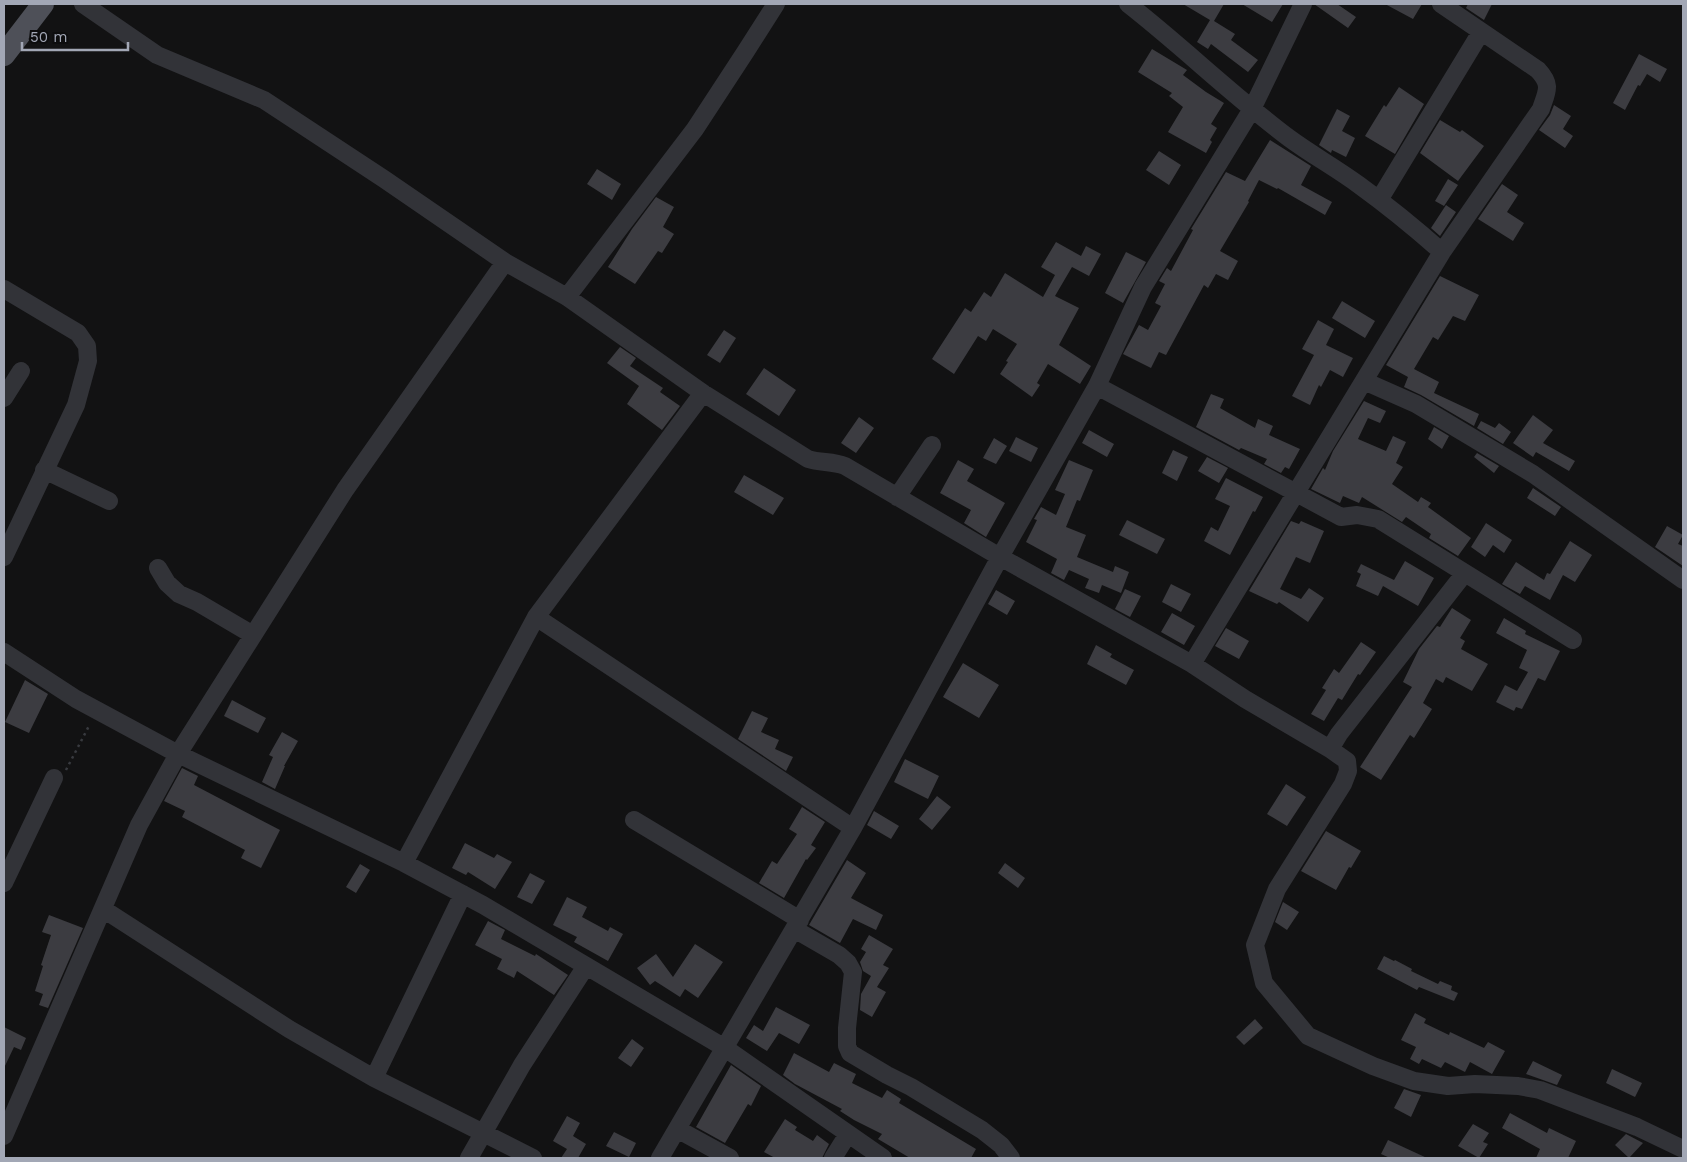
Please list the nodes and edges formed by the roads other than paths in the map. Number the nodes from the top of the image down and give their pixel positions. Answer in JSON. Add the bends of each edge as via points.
{"nodes":[{"id":1,"x":43,"y":4,"type":"edge"},
{"id":2,"x":83,"y":4,"type":"edge"},
{"id":3,"x":776,"y":4,"type":"edge"},
{"id":4,"x":1128,"y":4,"type":"edge"},
{"id":5,"x":1303,"y":4,"type":"edge"},
{"id":6,"x":1441,"y":4,"type":"edge"},
{"id":7,"x":1481,"y":32,"type":"junction"},
{"id":8,"x":4,"y":54,"type":"edge"},
{"id":9,"x":1252,"y":109,"type":"junction"},
{"id":10,"x":1378,"y":200,"type":"junction"},
{"id":11,"x":1442,"y":252,"type":"junction"},
{"id":12,"x":505,"y":262,"type":"junction"},
{"id":13,"x":4,"y":289,"type":"edge"},
{"id":14,"x":567,"y":297,"type":"junction"},
{"id":15,"x":21,"y":370,"type":"dead end"},
{"id":16,"x":1364,"y":381,"type":"junction"},
{"id":17,"x":1097,"y":386,"type":"junction"},
{"id":18,"x":6,"y":390,"type":"edge"},
{"id":19,"x":703,"y":393,"type":"junction"},
{"id":20,"x":932,"y":445,"type":"dead end"},
{"id":21,"x":44,"y":470,"type":"junction"},
{"id":22,"x":1297,"y":493,"type":"junction"},
{"id":23,"x":898,"y":497,"type":"junction"},
{"id":24,"x":109,"y":501,"type":"dead end"},
{"id":25,"x":8,"y":537,"type":"edge"},
{"id":26,"x":1000,"y":557,"type":"junction"},
{"id":27,"x":4,"y":558,"type":"edge"},
{"id":28,"x":158,"y":568,"type":"dead end"},
{"id":29,"x":1464,"y":574,"type":"junction"},
{"id":30,"x":1683,"y":580,"type":"edge"},
{"id":31,"x":536,"y":617,"type":"junction"},
{"id":32,"x":253,"y":636,"type":"junction"},
{"id":33,"x":1573,"y":640,"type":"dead end"},
{"id":34,"x":4,"y":652,"type":"edge"},
{"id":35,"x":1192,"y":664,"type":"junction"},
{"id":36,"x":1330,"y":749,"type":"junction"},
{"id":37,"x":178,"y":754,"type":"junction"},
{"id":38,"x":58,"y":775,"type":"road end"},
{"id":39,"x":634,"y":820,"type":"dead end"},
{"id":40,"x":853,"y":828,"type":"junction"},
{"id":41,"x":404,"y":863,"type":"junction"},
{"id":42,"x":4,"y":883,"type":"edge"},
{"id":43,"x":463,"y":894,"type":"junction"},
{"id":44,"x":103,"y":909,"type":"junction"},
{"id":45,"x":797,"y":925,"type":"junction"},
{"id":46,"x":586,"y":966,"type":"junction"},
{"id":47,"x":725,"y":1048,"type":"junction"},
{"id":48,"x":374,"y":1078,"type":"junction"},
{"id":49,"x":677,"y":1129,"type":"junction"},
{"id":50,"x":483,"y":1133,"type":"junction"},
{"id":51,"x":848,"y":1134,"type":"junction"},
{"id":52,"x":4,"y":1136,"type":"edge"},
{"id":53,"x":1683,"y":1149,"type":"edge"},
{"id":54,"x":469,"y":1158,"type":"edge"},
{"id":55,"x":533,"y":1158,"type":"edge"},
{"id":56,"x":660,"y":1158,"type":"edge"},
{"id":57,"x":730,"y":1158,"type":"edge"},
{"id":58,"x":833,"y":1158,"type":"edge"},
{"id":59,"x":883,"y":1158,"type":"edge"},
{"id":60,"x":1011,"y":1158,"type":"edge"}],
"edges":[{"from":1,"to":8,"type":"main road"},
{"from":2,"to":12,"type":"street","via":[[157,55],[264,100]]},
{"from":3,"to":14,"type":"street","via":[[695,128]]},
{"from":4,"to":9,"type":"street"},
{"from":5,"to":9,"type":"street"},
{"from":6,"to":7,"type":"street"},
{"from":7,"to":10,"type":"street"},
{"from":7,"to":11,"type":"street","via":[[1538,70],[1546,78],[1547,90],[1541,109]]},
{"from":9,"to":10,"type":"street"},
{"from":9,"to":17,"type":"street","via":[[1143,287]]},
{"from":10,"to":11,"type":"street"},
{"from":11,"to":16,"type":"street"},
{"from":12,"to":14,"type":"street"},
{"from":12,"to":32,"type":"street","via":[[345,490]]},
{"from":13,"to":21,"type":"street","via":[[78,333],[86,346],[88,361],[76,405]]},
{"from":14,"to":19,"type":"street"},
{"from":15,"to":18,"type":"street"},
{"from":16,"to":22,"type":"street"},
{"from":16,"to":30,"type":"street","via":[[1416,404],[1525,470]]},
{"from":17,"to":22,"type":"street"},
{"from":17,"to":26,"type":"street"},
{"from":19,"to":23,"type":"street","via":[[808,459],[846,466]]},
{"from":19,"to":31,"type":"street"},
{"from":20,"to":23,"type":"street"},
{"from":21,"to":24,"type":"street"},
{"from":21,"to":25,"type":"street"},
{"from":22,"to":29,"type":"street","via":[[1341,517],[1358,515],[1378,519]]},
{"from":22,"to":35,"type":"street"},
{"from":23,"to":26,"type":"street"},
{"from":25,"to":27,"type":"street"},
{"from":26,"to":35,"type":"street"},
{"from":26,"to":40,"type":"street"},
{"from":28,"to":32,"type":"street","via":[[179,594]]},
{"from":29,"to":33,"type":"street"},
{"from":29,"to":36,"type":"street"},
{"from":31,"to":40,"type":"street"},
{"from":31,"to":41,"type":"street"},
{"from":32,"to":37,"type":"street"},
{"from":34,"to":37,"type":"street","via":[[76,699]]},
{"from":35,"to":36,"type":"street"},
{"from":36,"to":53,"type":"street","via":[[1347,761],[1348,771],[1277,889],[1255,945],[1264,983],[1308,1036],[1414,1081],[1448,1086],[1474,1084],[1540,1090]]},
{"from":37,"to":41,"type":"street"},
{"from":37,"to":44,"type":"street","via":[[139,825]]},
{"from":38,"to":42,"type":"street"},
{"from":39,"to":45,"type":"street"},
{"from":40,"to":45,"type":"street"},
{"from":41,"to":43,"type":"street"},
{"from":43,"to":46,"type":"street"},
{"from":43,"to":48,"type":"street"},
{"from":44,"to":48,"type":"street","via":[[289,1029]]},
{"from":44,"to":52,"type":"street"},
{"from":45,"to":47,"type":"street"},
{"from":45,"to":60,"type":"street","via":[[839,954],[853,972],[847,1028],[850,1054],[982,1130],[1002,1145]]},
{"from":46,"to":47,"type":"street"},
{"from":46,"to":50,"type":"street","via":[[522,1065]]},
{"from":47,"to":49,"type":"street"},
{"from":47,"to":51,"type":"street"},
{"from":48,"to":50,"type":"street"},
{"from":49,"to":56,"type":"street"},
{"from":49,"to":57,"type":"street"},
{"from":50,"to":54,"type":"street"},
{"from":50,"to":55,"type":"street"},
{"from":51,"to":58,"type":"street"},
{"from":51,"to":59,"type":"street"}]}
